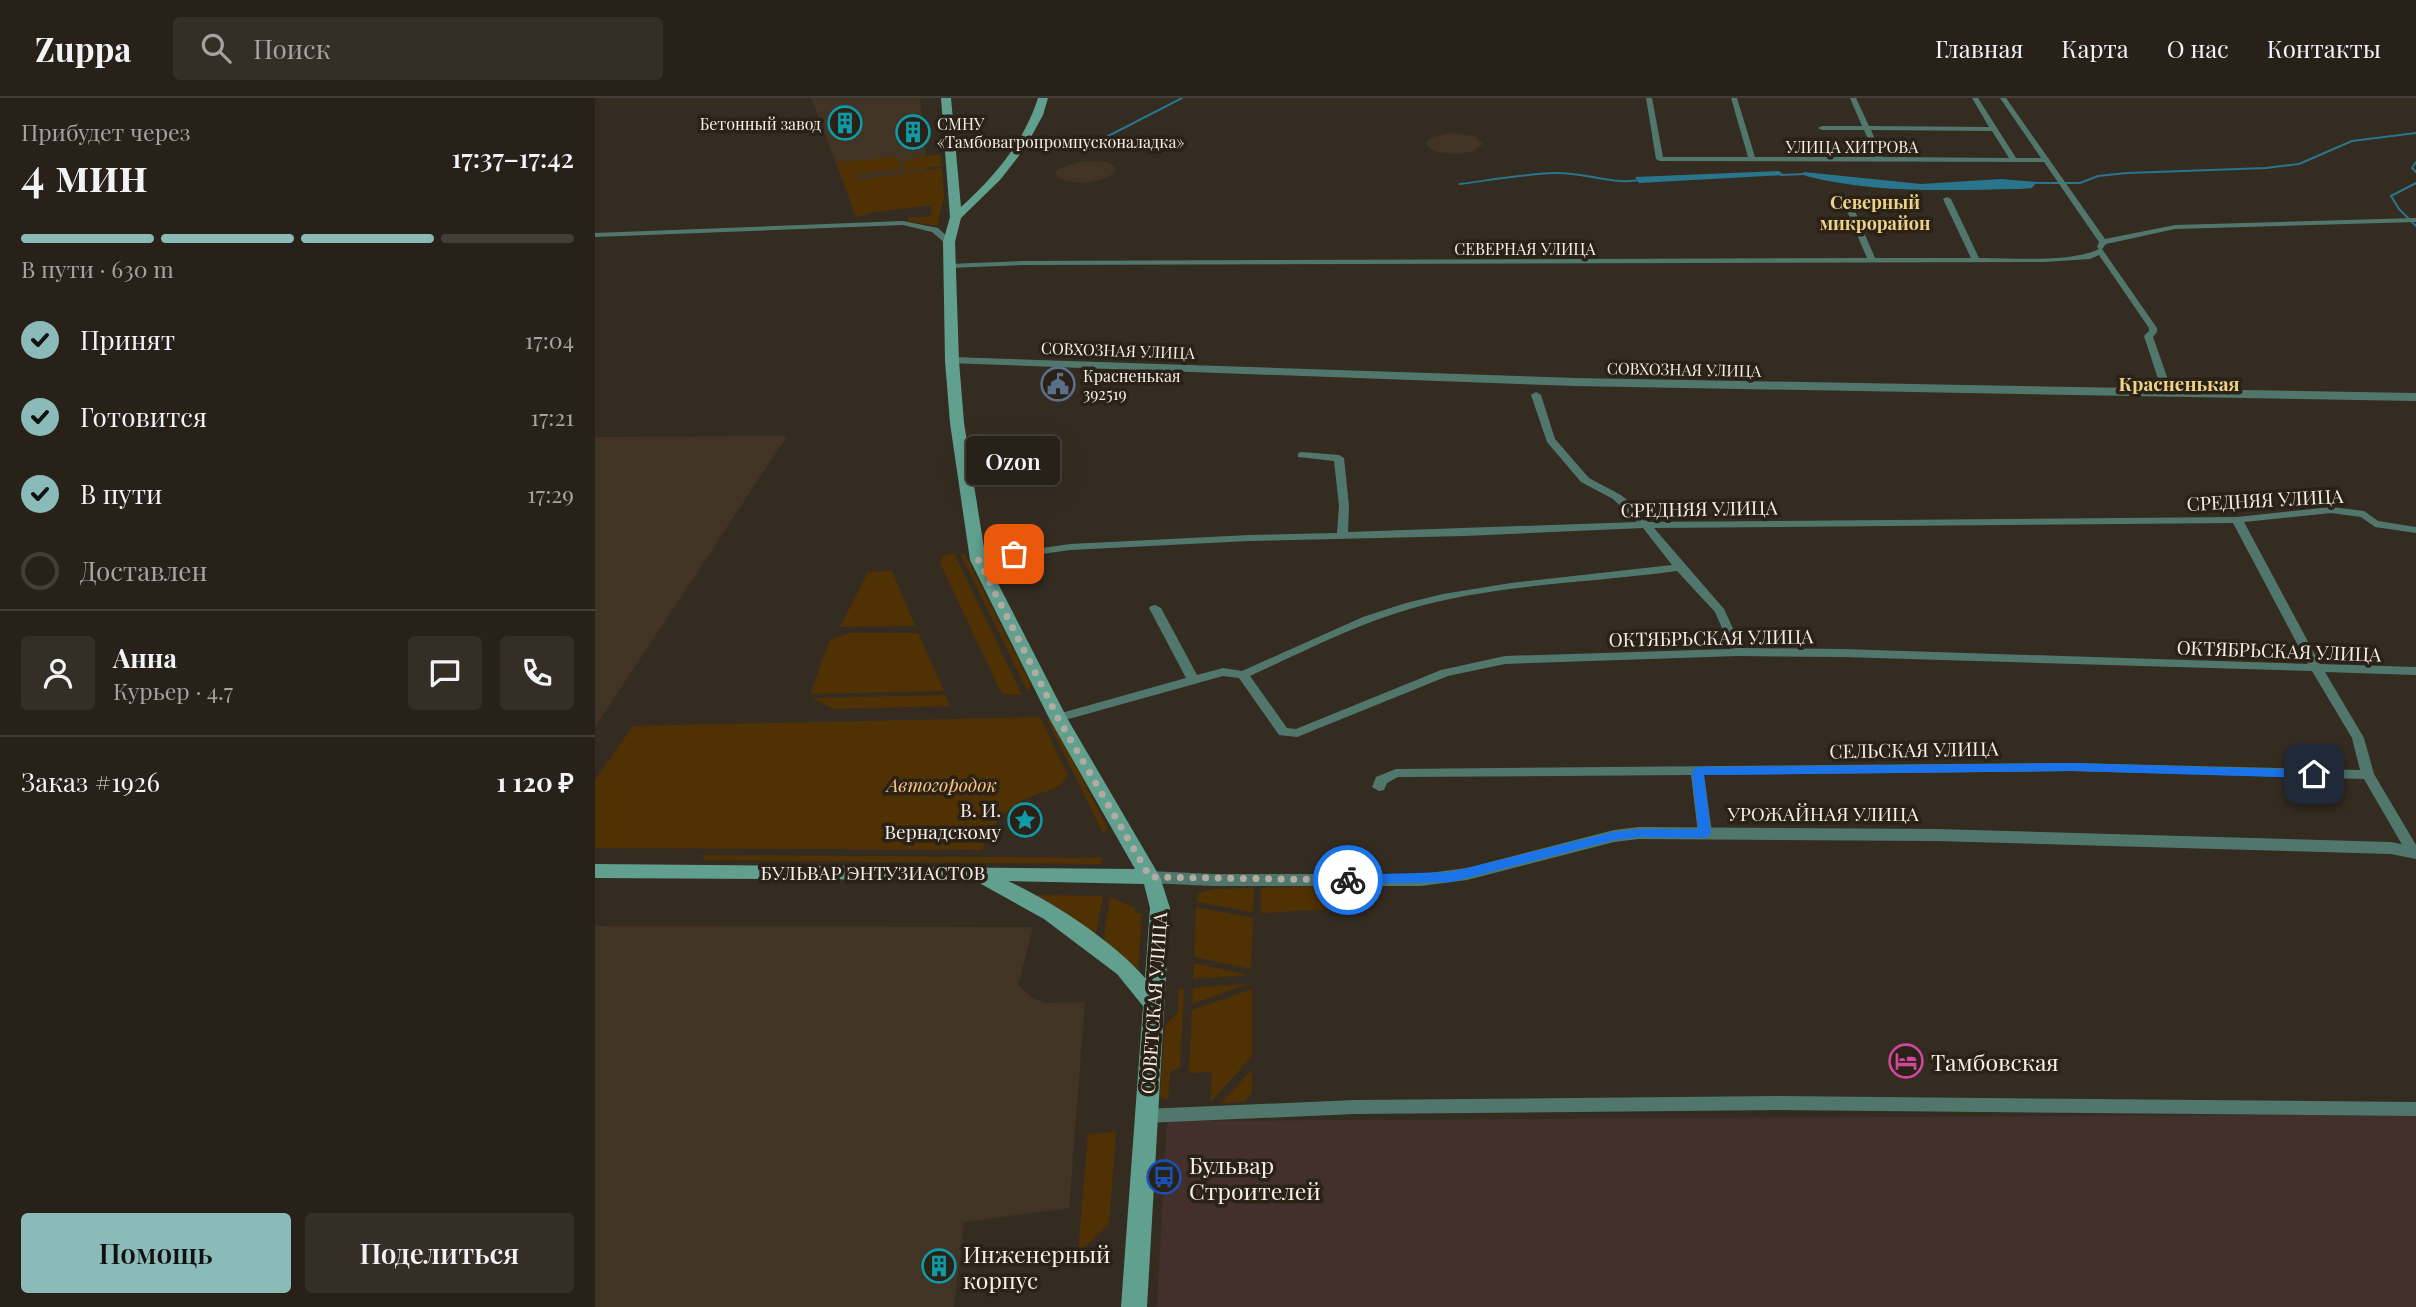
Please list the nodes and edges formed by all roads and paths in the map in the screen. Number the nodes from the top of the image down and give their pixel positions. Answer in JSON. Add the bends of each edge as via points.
{"nodes":[{"id":1,"x":946,"y":98,"type":"edge"},
{"id":2,"x":1043,"y":98,"type":"edge"},
{"id":3,"x":1649,"y":98,"type":"edge"},
{"id":4,"x":1734,"y":98,"type":"edge"},
{"id":5,"x":1853,"y":98,"type":"edge"},
{"id":6,"x":1975,"y":98,"type":"edge"},
{"id":7,"x":2003,"y":98,"type":"edge"},
{"id":8,"x":1822,"y":128,"type":"dead end"},
{"id":9,"x":1867,"y":128,"type":"junction"},
{"id":10,"x":1994,"y":129,"type":"junction"},
{"id":11,"x":1752,"y":159,"type":"junction"},
{"id":12,"x":1881,"y":160,"type":"junction"},
{"id":13,"x":2014,"y":160,"type":"junction"},
{"id":14,"x":2043,"y":160,"type":"junction"},
{"id":15,"x":1845,"y":197,"type":"dead end"},
{"id":16,"x":1947,"y":199,"type":"dead end"},
{"id":17,"x":956,"y":217,"type":"junction"},
{"id":18,"x":2416,"y":220,"type":"edge"},
{"id":19,"x":595,"y":235,"type":"edge"},
{"id":20,"x":949,"y":242,"type":"junction"},
{"id":21,"x":2101,"y":246,"type":"junction"},
{"id":22,"x":1872,"y":260,"type":"junction"},
{"id":23,"x":1976,"y":260,"type":"junction"},
{"id":24,"x":949,"y":266,"type":"junction"},
{"id":25,"x":952,"y":361,"type":"junction"},
{"id":26,"x":2168,"y":394,"type":"junction"},
{"id":27,"x":1536,"y":395,"type":"dead end"},
{"id":28,"x":2416,"y":397,"type":"edge"},
{"id":29,"x":1302,"y":455,"type":"dead end"},
{"id":30,"x":2237,"y":520,"type":"junction"},
{"id":31,"x":1643,"y":526,"type":"junction"},
{"id":32,"x":2416,"y":530,"type":"edge"},
{"id":33,"x":1342,"y":536,"type":"junction"},
{"id":34,"x":978,"y":559,"type":"junction"},
{"id":35,"x":1680,"y":567,"type":"junction"},
{"id":36,"x":1155,"y":608,"type":"dead end"},
{"id":37,"x":1738,"y":652,"type":"junction"},
{"id":38,"x":2317,"y":669,"type":"junction"},
{"id":39,"x":2416,"y":671,"type":"edge"},
{"id":40,"x":1243,"y":675,"type":"junction"},
{"id":41,"x":1193,"y":680,"type":"junction"},
{"id":42,"x":1058,"y":718,"type":"junction"},
{"id":43,"x":1697,"y":771,"type":"junction"},
{"id":44,"x":2368,"y":775,"type":"junction"},
{"id":45,"x":1379,"y":787,"type":"dead end"},
{"id":46,"x":1705,"y":834,"type":"junction"},
{"id":47,"x":2415,"y":852,"type":"edge"},
{"id":48,"x":595,"y":871,"type":"edge"},
{"id":49,"x":972,"y":873,"type":"junction"},
{"id":50,"x":1150,"y":877,"type":"junction"},
{"id":51,"x":1154,"y":1004,"type":"junction"},
{"id":52,"x":2416,"y":1109,"type":"edge"},
{"id":53,"x":1145,"y":1116,"type":"junction"},
{"id":54,"x":1134,"y":1307,"type":"edge"}],
"edges":[{"from":1,"to":17,"type":"main road"},
{"from":2,"to":17,"type":"main road","via":[[1023,141]]},
{"from":3,"to":11,"type":"street","name":"УЛИЦА ХИТРОВА","via":[[1660,159]]},
{"from":4,"to":11,"type":"street"},
{"from":5,"to":9,"type":"street"},
{"from":6,"to":10,"type":"street"},
{"from":7,"to":14,"type":"street"},
{"from":8,"to":9,"type":"street"},
{"from":9,"to":10,"type":"street"},
{"from":9,"to":12,"type":"street"},
{"from":10,"to":13,"type":"street"},
{"from":11,"to":12,"type":"street","name":"УЛИЦА ХИТРОВА"},
{"from":12,"to":13,"type":"street","name":"УЛИЦА ХИТРОВА"},
{"from":13,"to":14,"type":"street","name":"УЛИЦА ХИТРОВА"},
{"from":14,"to":21,"type":"street"},
{"from":15,"to":22,"type":"street"},
{"from":16,"to":23,"type":"street"},
{"from":17,"to":20,"type":"main road","name":"СОВЕТСКАЯ УЛИЦА"},
{"from":18,"to":21,"type":"street","name":"СЕВЕРНАЯ УЛИЦА","via":[[2175,227]]},
{"from":19,"to":20,"type":"street","via":[[904,223],[935,230]]},
{"from":20,"to":24,"type":"main road","name":"СОВЕТСКАЯ УЛИЦА"},
{"from":21,"to":23,"type":"street","name":"СЕВЕРНАЯ УЛИЦА","via":[[2095,255],[2074,259]]},
{"from":21,"to":26,"type":"street","via":[[2153,328],[2148,336]]},
{"from":22,"to":23,"type":"street","name":"СЕВЕРНАЯ УЛИЦА"},
{"from":22,"to":24,"type":"street","name":"СЕВЕРНАЯ УЛИЦА"},
{"from":24,"to":25,"type":"main road","name":"СОВЕТСКАЯ УЛИЦА"},
{"from":25,"to":26,"type":"street","name":"СОВХОЗНАЯ УЛИЦА","via":[[1575,382]]},
{"from":25,"to":34,"type":"main road","name":"СОВЕТСКАЯ УЛИЦА"},
{"from":26,"to":28,"type":"street","name":"СОВХОЗНАЯ УЛИЦА"},
{"from":27,"to":31,"type":"street","via":[[1550,440],[1585,480],[1617,497]]},
{"from":29,"to":33,"type":"street","via":[[1339,458]]},
{"from":30,"to":31,"type":"street","name":"СРЕДНЯЯ УЛИЦА"},
{"from":30,"to":32,"type":"street","name":"СРЕДНЯЯ УЛИЦА","via":[[2331,510],[2364,514],[2375,524]]},
{"from":30,"to":38,"type":"street"},
{"from":31,"to":33,"type":"street","name":"СРЕДНЯЯ УЛИЦА"},
{"from":31,"to":35,"type":"street"},
{"from":33,"to":34,"type":"street","name":"СРЕДНЯЯ УЛИЦА","via":[[1070,547]]},
{"from":34,"to":42,"type":"main road","name":"СОВЕТСКАЯ УЛИЦА"},
{"from":35,"to":37,"type":"street","via":[[1720,611]]},
{"from":35,"to":40,"type":"street","via":[[1535,581],[1412,605],[1360,621]]},
{"from":36,"to":41,"type":"street"},
{"from":37,"to":38,"type":"street","name":"ОКТЯБРЬСКАЯ УЛИЦА"},
{"from":37,"to":40,"type":"street","name":"ОКТЯБРЬСКАЯ УЛИЦА","via":[[1505,660],[1475,665],[1289,734],[1283,732]]},
{"from":38,"to":39,"type":"street","name":"ОКТЯБРЬСКАЯ УЛИЦА"},
{"from":38,"to":44,"type":"street","via":[[2357,738]]},
{"from":40,"to":41,"type":"street","via":[[1223,672]]},
{"from":41,"to":42,"type":"street"},
{"from":42,"to":50,"type":"main road","name":"СОВЕТСКАЯ УЛИЦА"},
{"from":43,"to":44,"type":"street","name":"СЕЛЬСКАЯ УЛИЦА","via":[[2072,767]]},
{"from":43,"to":45,"type":"street","name":"СЕЛЬСКАЯ УЛИЦА","via":[[1396,773],[1381,780]]},
{"from":43,"to":46,"type":"street"},
{"from":44,"to":47,"type":"street"},
{"from":46,"to":47,"type":"street","name":"УРОЖАЙНАЯ УЛИЦА","via":[[1936,835]]},
{"from":46,"to":50,"type":"street","name":"УРОЖАЙНАЯ УЛИЦА","via":[[1614,836],[1431,879]]},
{"from":48,"to":49,"type":"main road","name":"БУЛЬВАР ЭНТУЗИАСТОВ"},
{"from":49,"to":50,"type":"main road","name":"БУЛЬВАР ЭНТУЗИАСТОВ"},
{"from":49,"to":51,"type":"main road","via":[[1051,914],[1124,968]]},
{"from":50,"to":51,"type":"main road","name":"СОВЕТСКАЯ УЛИЦА","via":[[1160,908]]},
{"from":51,"to":53,"type":"main road","name":"СОВЕТСКАЯ УЛИЦА"},
{"from":52,"to":53,"type":"street","via":[[1765,1103],[1355,1107]]},
{"from":53,"to":54,"type":"main road","name":"СОВЕТСКАЯ УЛИЦА"}]}
